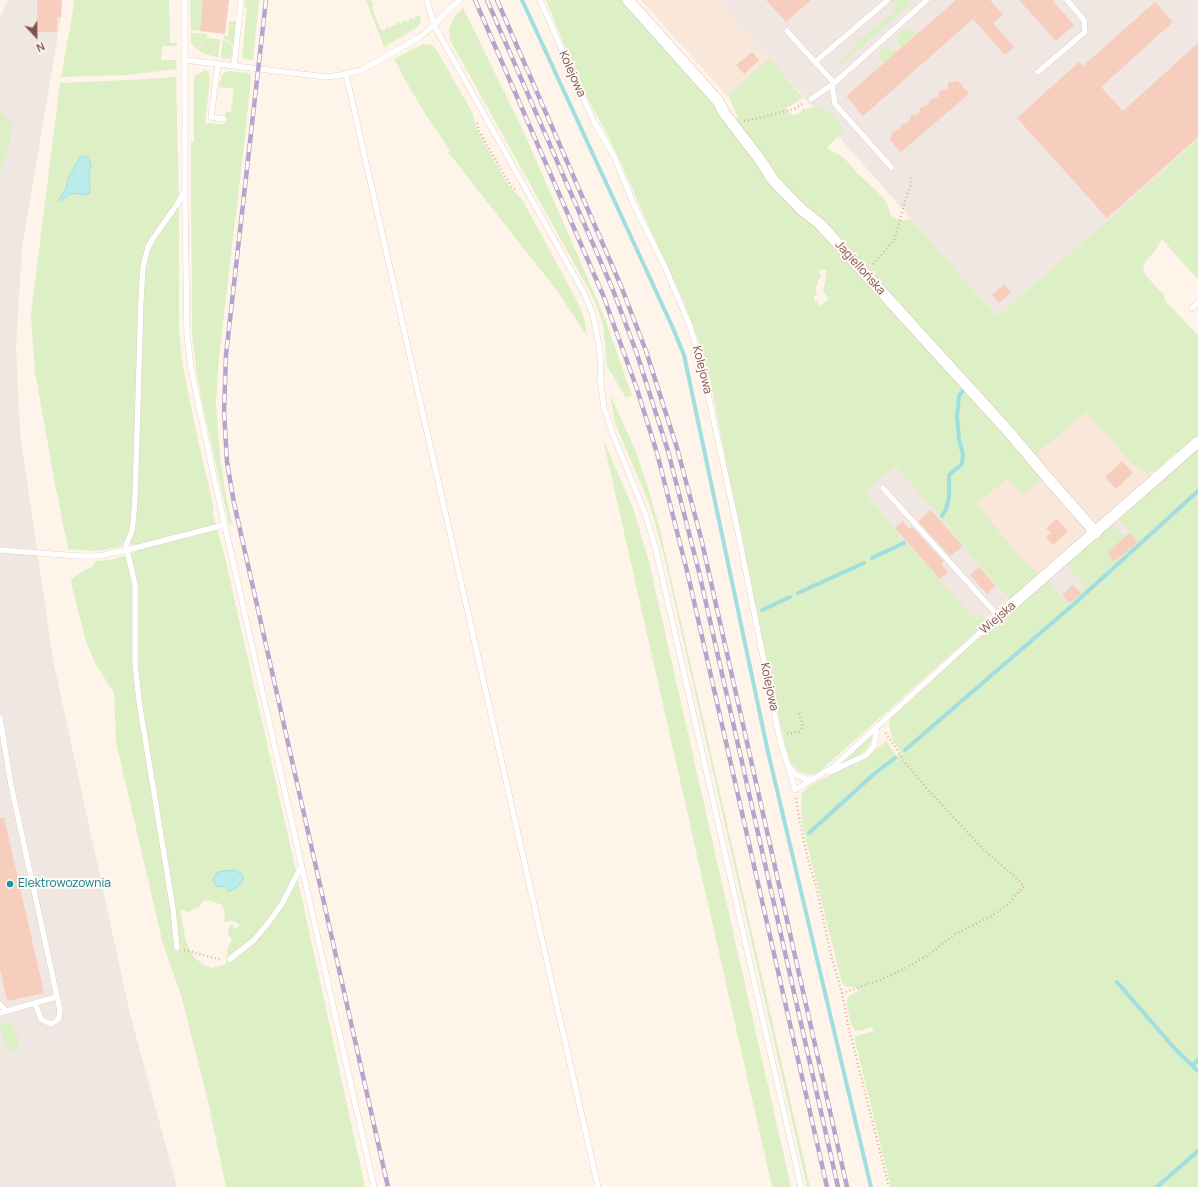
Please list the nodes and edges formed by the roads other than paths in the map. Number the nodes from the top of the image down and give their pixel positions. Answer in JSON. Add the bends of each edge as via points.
{"nodes":[{"id":1,"x":185,"y":0,"type":"edge"},
{"id":2,"x":241,"y":0,"type":"edge"},
{"id":3,"x":427,"y":0,"type":"edge"},
{"id":4,"x":460,"y":0,"type":"edge"},
{"id":5,"x":540,"y":0,"type":"edge"},
{"id":6,"x":628,"y":0,"type":"edge"},
{"id":7,"x":927,"y":0,"type":"edge"},
{"id":8,"x":1067,"y":0,"type":"edge"},
{"id":9,"x":887,"y":1,"type":"edge"},
{"id":10,"x":434,"y":25,"type":"junction"},
{"id":11,"x":788,"y":31,"type":"dead end"},
{"id":12,"x":185,"y":60,"type":"junction"},
{"id":13,"x":815,"y":62,"type":"junction"},
{"id":14,"x":218,"y":64,"type":"junction"},
{"id":15,"x":234,"y":66,"type":"junction"},
{"id":16,"x":1038,"y":72,"type":"dead end"},
{"id":17,"x":346,"y":74,"type":"junction"},
{"id":18,"x":833,"y":84,"type":"junction"},
{"id":19,"x":811,"y":99,"type":"road end"},
{"id":20,"x":224,"y":119,"type":"dead end"},
{"id":21,"x":891,"y":167,"type":"dead end"},
{"id":22,"x":186,"y":189,"type":"junction"},
{"id":23,"x":1198,"y":302,"type":"edge"},
{"id":24,"x":1192,"y":308,"type":"dead end"},
{"id":25,"x":1198,"y":442,"type":"edge"},
{"id":26,"x":883,"y":488,"type":"dead end"},
{"id":27,"x":224,"y":525,"type":"junction"},
{"id":28,"x":1096,"y":533,"type":"junction"},
{"id":29,"x":0,"y":550,"type":"edge"},
{"id":30,"x":127,"y":550,"type":"junction"},
{"id":31,"x":999,"y":617,"type":"junction"},
{"id":32,"x":983,"y":630,"type":"joint"},
{"id":33,"x":0,"y":718,"type":"edge"},
{"id":34,"x":879,"y":725,"type":"junction"},
{"id":35,"x":839,"y":761,"type":"junction"},
{"id":36,"x":788,"y":766,"type":"junction"},
{"id":37,"x":844,"y":766,"type":"junction"},
{"id":38,"x":813,"y":779,"type":"junction"},
{"id":39,"x":795,"y":790,"type":"joint"},
{"id":40,"x":301,"y":866,"type":"junction"},
{"id":41,"x":178,"y":948,"type":"road end"},
{"id":42,"x":230,"y":960,"type":"road end"},
{"id":43,"x":56,"y":997,"type":"junction"},
{"id":44,"x":35,"y":1003,"type":"junction"},
{"id":45,"x":0,"y":1004,"type":"edge"},
{"id":46,"x":3,"y":1012,"type":"edge"},
{"id":47,"x":374,"y":1187,"type":"edge"},
{"id":48,"x":598,"y":1187,"type":"edge"},
{"id":49,"x":801,"y":1187,"type":"edge"}],
"edges":[{"from":1,"to":12,"type":"lane"},
{"from":2,"to":15,"type":"lane"},
{"from":3,"to":10,"type":"lane"},
{"from":4,"to":10,"type":"lane"},
{"from":5,"to":36,"type":"lane","name":"Kolejowa","via":[[594,122],[614,156],[690,326],[702,367],[779,736]]},
{"from":6,"to":28,"type":"street","name":"Jagiellońska","via":[[718,101],[778,186],[820,224],[865,273],[1009,432]]},
{"from":7,"to":18,"type":"lane"},
{"from":8,"to":16,"type":"lane","via":[[1084,20],[1085,32]]},
{"from":9,"to":13,"type":"lane"},
{"from":10,"to":17,"type":"lane","via":[[362,70]]},
{"from":10,"to":49,"type":"lane","via":[[584,293],[593,314],[600,351],[604,408],[645,513],[658,557]]},
{"from":11,"to":13,"type":"lane"},
{"from":12,"to":14,"type":"lane"},
{"from":12,"to":22,"type":"lane"},
{"from":13,"to":18,"type":"lane"},
{"from":14,"to":15,"type":"lane"},
{"from":14,"to":20,"type":"lane","via":[[211,117]]},
{"from":15,"to":17,"type":"lane","via":[[326,77]]},
{"from":17,"to":48,"type":"lane"},
{"from":18,"to":19,"type":"lane"},
{"from":18,"to":21,"type":"lane","via":[[835,104]]},
{"from":22,"to":27,"type":"lane","via":[[187,334],[191,368]]},
{"from":22,"to":30,"type":"lane","via":[[148,247],[143,267],[135,499]]},
{"from":23,"to":24,"type":"lane"},
{"from":25,"to":28,"type":"street","name":"Wiejska"},
{"from":26,"to":31,"type":"lane"},
{"from":27,"to":30,"type":"lane"},
{"from":27,"to":40,"type":"lane"},
{"from":28,"to":31,"type":"street","name":"Wiejska"},
{"from":29,"to":30,"type":"lane","via":[[99,556]]},
{"from":30,"to":41,"type":"lane","via":[[135,584],[135,663],[139,701]]},
{"from":31,"to":32,"type":"street","name":"Wiejska"},
{"from":32,"to":34,"type":"lane","name":"Wiejska"},
{"from":33,"to":43,"type":"lane","via":[[11,785]]},
{"from":34,"to":35,"type":"lane","name":"Wiejska"},
{"from":34,"to":37,"type":"lane","via":[[874,746],[866,755]]},
{"from":35,"to":37,"type":"lane"},
{"from":35,"to":38,"type":"lane","name":"Wiejska"},
{"from":36,"to":38,"type":"lane","via":[[796,775]]},
{"from":36,"to":39,"type":"lane","name":"Kolejowa"},
{"from":37,"to":38,"type":"lane"},
{"from":38,"to":39,"type":"lane","name":"Wiejska"},
{"from":40,"to":42,"type":"lane","via":[[282,904],[269,922],[254,940]]},
{"from":40,"to":47,"type":"lane"},
{"from":43,"to":44,"type":"lane"},
{"from":43,"to":44,"type":"lane","via":[[60,1015],[51,1024],[42,1019]]},
{"from":44,"to":46,"type":"lane"},
{"from":45,"to":46,"type":"lane"}]}
